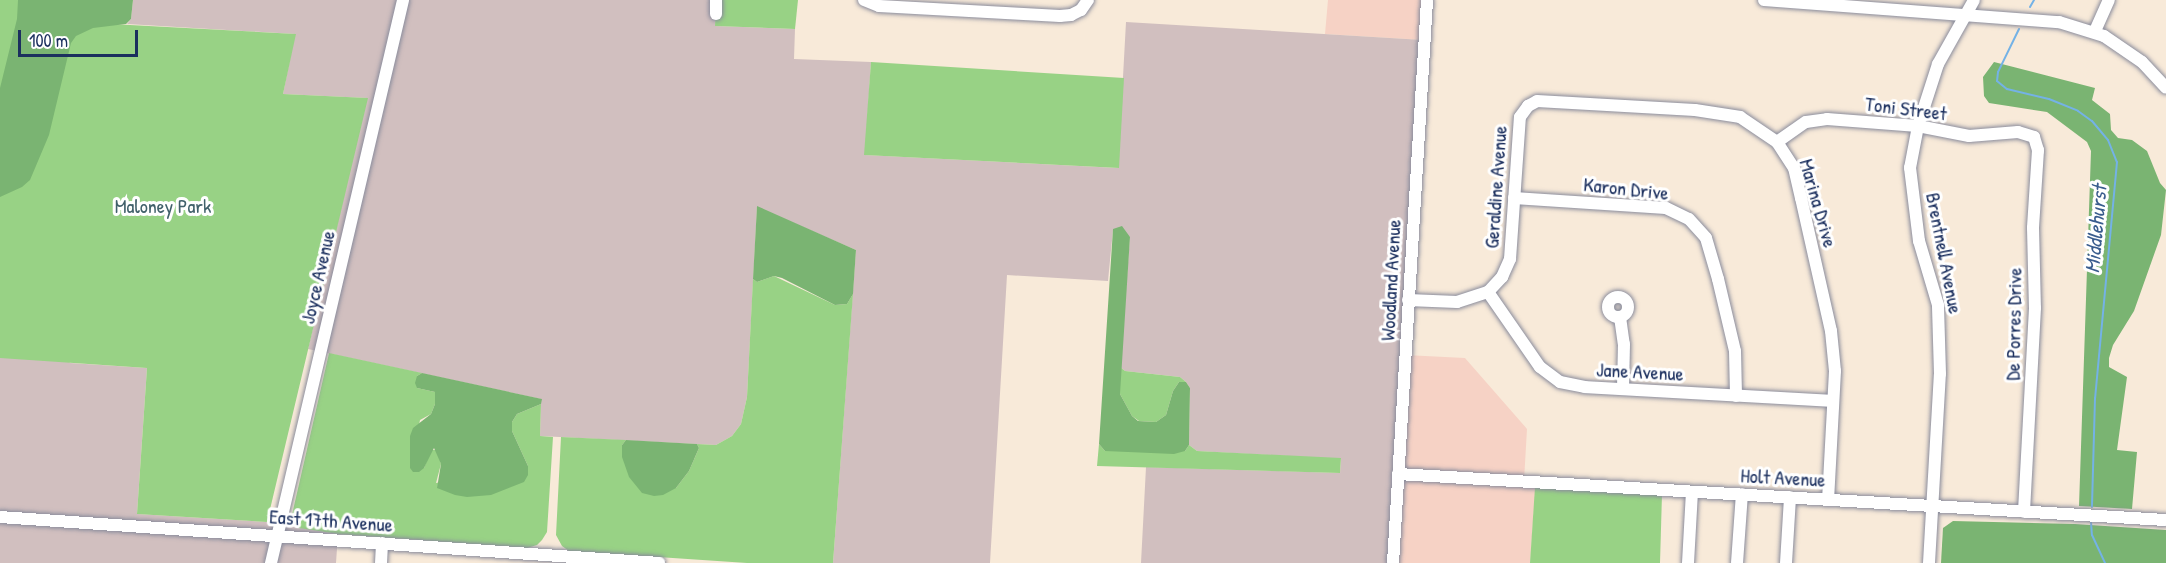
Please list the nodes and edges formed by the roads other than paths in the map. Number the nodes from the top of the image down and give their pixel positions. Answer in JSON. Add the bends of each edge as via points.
{"nodes":[{"id":1,"x":403,"y":0,"type":"edge"},
{"id":2,"x":716,"y":0,"type":"edge"},
{"id":3,"x":864,"y":0,"type":"edge"},
{"id":4,"x":1088,"y":0,"type":"edge"},
{"id":5,"x":1427,"y":0,"type":"edge"},
{"id":6,"x":1764,"y":0,"type":"edge"},
{"id":7,"x":1974,"y":0,"type":"edge"},
{"id":8,"x":2109,"y":0,"type":"edge"},
{"id":9,"x":1858,"y":3,"type":"edge"},
{"id":10,"x":716,"y":14,"type":"dead end"},
{"id":11,"x":1965,"y":14,"type":"junction"},
{"id":12,"x":2095,"y":31,"type":"junction"},
{"id":13,"x":2166,"y":88,"type":"edge"},
{"id":14,"x":1528,"y":106,"type":"joint"},
{"id":15,"x":1918,"y":126,"type":"junction"},
{"id":16,"x":2034,"y":137,"type":"joint"},
{"id":17,"x":1777,"y":142,"type":"junction"},
{"id":18,"x":1514,"y":198,"type":"junction"},
{"id":19,"x":1488,"y":292,"type":"junction"},
{"id":20,"x":1408,"y":300,"type":"junction"},
{"id":21,"x":1620,"y":317,"type":"dead end"},
{"id":22,"x":1623,"y":389,"type":"junction"},
{"id":23,"x":1736,"y":396,"type":"junction"},
{"id":24,"x":1833,"y":402,"type":"junction"},
{"id":25,"x":1398,"y":474,"type":"junction"},
{"id":26,"x":1692,"y":492,"type":"junction"},
{"id":27,"x":1742,"y":494,"type":"junction"},
{"id":28,"x":1790,"y":497,"type":"junction"},
{"id":29,"x":1828,"y":499,"type":"junction"},
{"id":30,"x":1931,"y":506,"type":"junction"},
{"id":31,"x":2024,"y":512,"type":"junction"},
{"id":32,"x":0,"y":517,"type":"edge"},
{"id":33,"x":2166,"y":520,"type":"edge"},
{"id":34,"x":277,"y":536,"type":"junction"},
{"id":35,"x":382,"y":543,"type":"junction"},
{"id":36,"x":501,"y":557,"type":"edge"},
{"id":37,"x":621,"y":562,"type":"edge"},
{"id":38,"x":271,"y":563,"type":"edge"},
{"id":39,"x":381,"y":563,"type":"edge"},
{"id":40,"x":659,"y":563,"type":"edge"},
{"id":41,"x":1393,"y":563,"type":"edge"},
{"id":42,"x":1688,"y":563,"type":"edge"},
{"id":43,"x":1737,"y":563,"type":"edge"},
{"id":44,"x":1786,"y":563,"type":"edge"},
{"id":45,"x":1929,"y":563,"type":"edge"}],
"edges":[{"from":1,"to":34,"type":"street","name":"Joyce Avenue"},
{"from":2,"to":10,"type":"street"},
{"from":3,"to":4,"type":"street","via":[[879,6],[1060,16],[1081,10]]},
{"from":5,"to":20,"type":"street","name":"Woodland Avenue"},
{"from":6,"to":9,"type":"street"},
{"from":7,"to":11,"type":"street","name":"Brentnell Avenue"},
{"from":8,"to":12,"type":"street"},
{"from":9,"to":11,"type":"street"},
{"from":11,"to":12,"type":"street","via":[[2050,21]]},
{"from":11,"to":15,"type":"street","name":"Brentnell Avenue","via":[[1938,64]]},
{"from":12,"to":13,"type":"street","via":[[2142,62]]},
{"from":14,"to":17,"type":"street","name":"Marina Drive","via":[[1549,101],[1717,112],[1740,117]]},
{"from":14,"to":18,"type":"street","name":"Geraldine Avenue","via":[[1520,117]]},
{"from":15,"to":16,"type":"street","name":"Toni Street","via":[[1969,136],[2018,132]]},
{"from":15,"to":17,"type":"street","name":"Toni Street","via":[[1816,119]]},
{"from":15,"to":30,"type":"street","name":"Brentnell Avenue","via":[[1910,168],[1919,241],[1938,305],[1940,374]]},
{"from":16,"to":31,"type":"street","name":"De Porres Drive","via":[[2038,150],[2033,236],[2035,308]]},
{"from":17,"to":24,"type":"street","name":"Marina Drive","via":[[1794,168],[1831,331]]},
{"from":18,"to":19,"type":"street","name":"Geraldine Avenue","via":[[1510,258],[1502,277]]},
{"from":18,"to":23,"type":"street","name":"Karon Drive","via":[[1666,208],[1689,219],[1706,238],[1718,279],[1735,351]]},
{"from":19,"to":20,"type":"street","via":[[1457,302]]},
{"from":19,"to":22,"type":"street","name":"Jane Avenue","via":[[1540,367],[1560,382]]},
{"from":20,"to":25,"type":"street","name":"Woodland Avenue"},
{"from":21,"to":22,"type":"street"},
{"from":22,"to":23,"type":"street","name":"Jane Avenue"},
{"from":23,"to":24,"type":"street","name":"Jane Avenue"},
{"from":24,"to":29,"type":"street","name":"Marina Drive"},
{"from":25,"to":26,"type":"street","name":"Holt Avenue"},
{"from":25,"to":41,"type":"street","name":"Woodland Avenue"},
{"from":26,"to":27,"type":"street","name":"Holt Avenue"},
{"from":26,"to":42,"type":"street"},
{"from":27,"to":28,"type":"street","name":"Holt Avenue"},
{"from":27,"to":43,"type":"street"},
{"from":28,"to":29,"type":"street","name":"Holt Avenue"},
{"from":28,"to":44,"type":"street"},
{"from":29,"to":30,"type":"street","name":"Holt Avenue"},
{"from":30,"to":31,"type":"street","name":"Holt Avenue"},
{"from":30,"to":45,"type":"street","name":"Brentnell Avenue"},
{"from":31,"to":33,"type":"street","name":"Holt Avenue"},
{"from":32,"to":34,"type":"street","name":"East 17th Avenue"},
{"from":34,"to":35,"type":"street","name":"East 17th Avenue"},
{"from":34,"to":38,"type":"street","name":"Joyce Avenue"},
{"from":35,"to":36,"type":"street","name":"East 17th Avenue"},
{"from":35,"to":39,"type":"street"},
{"from":36,"to":37,"type":"street","name":"East 17th Avenue"},
{"from":37,"to":40,"type":"street","name":"East 17th Avenue"}]}
